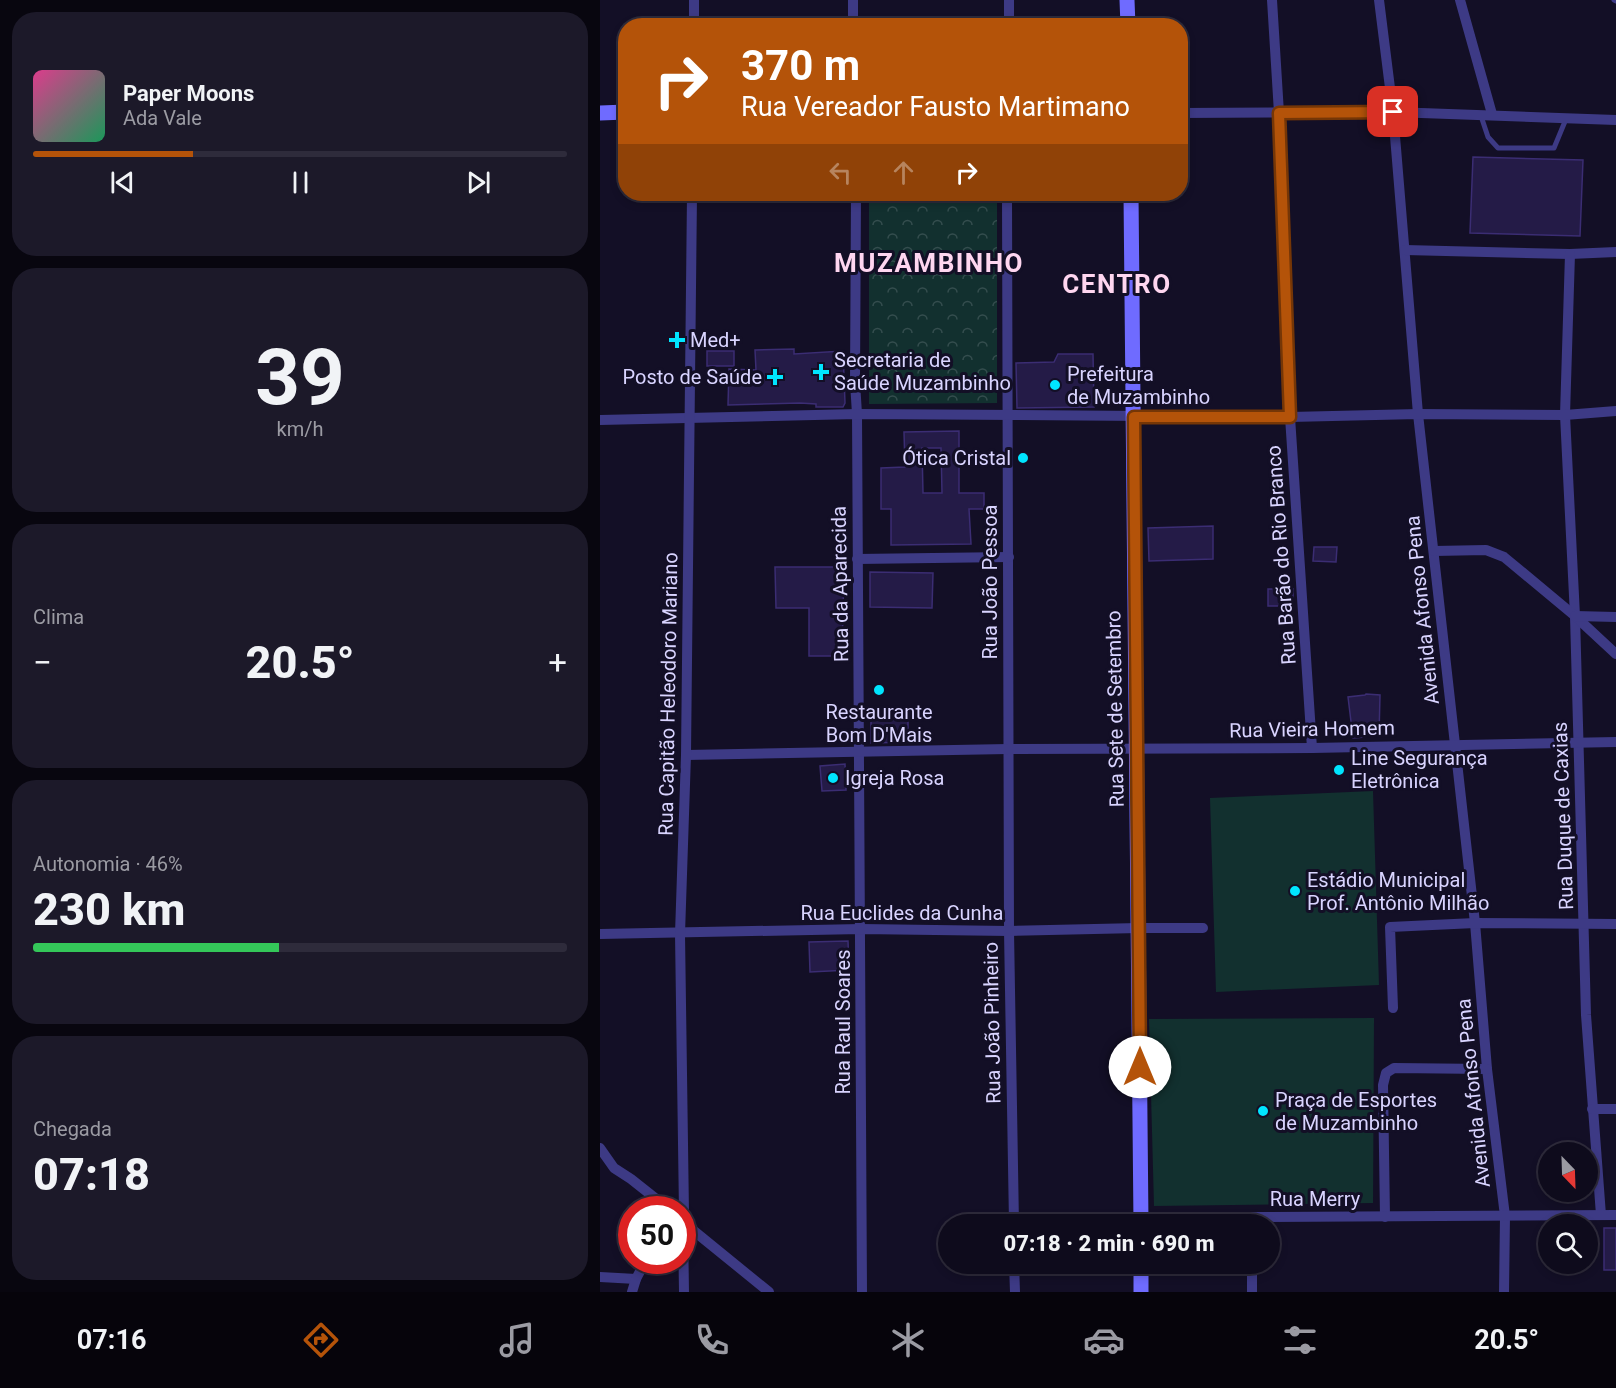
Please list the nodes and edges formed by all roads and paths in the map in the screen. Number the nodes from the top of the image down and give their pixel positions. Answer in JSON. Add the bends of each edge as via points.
{"nodes":[{"id":1,"x":694,"y":0,"type":"edge"},
{"id":2,"x":853,"y":0,"type":"edge"},
{"id":3,"x":1009,"y":0,"type":"edge"},
{"id":4,"x":1127,"y":0,"type":"edge"},
{"id":5,"x":1272,"y":0,"type":"edge"},
{"id":6,"x":1379,"y":0,"type":"edge"},
{"id":7,"x":1460,"y":0,"type":"edge"},
{"id":8,"x":694,"y":18,"type":"edge"},
{"id":9,"x":853,"y":18,"type":"edge"},
{"id":10,"x":1009,"y":18,"type":"edge"},
{"id":11,"x":1128,"y":18,"type":"edge"},
{"id":12,"x":618,"y":112,"type":"edge"},
{"id":13,"x":1393,"y":112,"type":"junction"},
{"id":14,"x":600,"y":113,"type":"edge"},
{"id":15,"x":1188,"y":113,"type":"edge"},
{"id":16,"x":1279,"y":113,"type":"junction"},
{"id":17,"x":1486,"y":114,"type":"junction"},
{"id":18,"x":1567,"y":118,"type":"junction"},
{"id":19,"x":1616,"y":120,"type":"edge"},
{"id":20,"x":692,"y":201,"type":"edge"},
{"id":21,"x":856,"y":201,"type":"edge"},
{"id":22,"x":1007,"y":201,"type":"edge"},
{"id":23,"x":1131,"y":201,"type":"edge"},
{"id":24,"x":1405,"y":249,"type":"junction"},
{"id":25,"x":1616,"y":252,"type":"edge"},
{"id":26,"x":1570,"y":254,"type":"junction"},
{"id":27,"x":1616,"y":411,"type":"edge"},
{"id":28,"x":857,"y":414,"type":"junction"},
{"id":29,"x":1418,"y":414,"type":"junction"},
{"id":30,"x":1008,"y":415,"type":"junction"},
{"id":31,"x":1565,"y":415,"type":"junction"},
{"id":32,"x":1134,"y":417,"type":"junction"},
{"id":33,"x":1290,"y":417,"type":"junction"},
{"id":34,"x":688,"y":418,"type":"junction"},
{"id":35,"x":600,"y":420,"type":"edge"},
{"id":36,"x":1434,"y":551,"type":"junction"},
{"id":37,"x":1009,"y":557,"type":"junction"},
{"id":38,"x":857,"y":559,"type":"junction"},
{"id":39,"x":1575,"y":616,"type":"junction"},
{"id":40,"x":1616,"y":617,"type":"edge"},
{"id":41,"x":1616,"y":654,"type":"edge"},
{"id":42,"x":1578,"y":742,"type":"junction"},
{"id":43,"x":1616,"y":742,"type":"edge"},
{"id":44,"x":1455,"y":745,"type":"junction"},
{"id":45,"x":1137,"y":748,"type":"junction"},
{"id":46,"x":1312,"y":748,"type":"junction"},
{"id":47,"x":1008,"y":749,"type":"junction"},
{"id":48,"x":860,"y":753,"type":"junction"},
{"id":49,"x":686,"y":755,"type":"junction"},
{"id":50,"x":1475,"y":923,"type":"junction"},
{"id":51,"x":1585,"y":924,"type":"junction"},
{"id":52,"x":1616,"y":924,"type":"edge"},
{"id":53,"x":1139,"y":927,"type":"junction"},
{"id":54,"x":1203,"y":928,"type":"dead end"},
{"id":55,"x":861,"y":929,"type":"junction"},
{"id":56,"x":1009,"y":931,"type":"junction"},
{"id":57,"x":600,"y":934,"type":"edge"},
{"id":58,"x":680,"y":934,"type":"junction"},
{"id":59,"x":1393,"y":1008,"type":"dead end"},
{"id":60,"x":1487,"y":1069,"type":"junction"},
{"id":61,"x":1592,"y":1109,"type":"junction"},
{"id":62,"x":1616,"y":1109,"type":"edge"},
{"id":63,"x":600,"y":1148,"type":"edge"},
{"id":64,"x":600,"y":1168,"type":"edge"},
{"id":65,"x":614,"y":1168,"type":"junction"},
{"id":66,"x":651,"y":1196,"type":"edge"},
{"id":67,"x":684,"y":1196,"type":"edge"},
{"id":68,"x":1014,"y":1214,"type":"edge"},
{"id":69,"x":1141,"y":1214,"type":"edge"},
{"id":70,"x":1601,"y":1215,"type":"junction"},
{"id":71,"x":1616,"y":1215,"type":"edge"},
{"id":72,"x":1504,"y":1216,"type":"junction"},
{"id":73,"x":1385,"y":1217,"type":"junction"},
{"id":74,"x":1280,"y":1219,"type":"edge"},
{"id":75,"x":696,"y":1233,"type":"edge"},
{"id":76,"x":639,"y":1274,"type":"edge"},
{"id":77,"x":684,"y":1274,"type":"edge"},
{"id":78,"x":1014,"y":1274,"type":"edge"},
{"id":79,"x":1141,"y":1274,"type":"edge"},
{"id":80,"x":1252,"y":1274,"type":"edge"},
{"id":81,"x":600,"y":1277,"type":"edge"},
{"id":82,"x":636,"y":1279,"type":"junction"},
{"id":83,"x":632,"y":1292,"type":"edge"},
{"id":84,"x":684,"y":1292,"type":"edge"},
{"id":85,"x":769,"y":1292,"type":"edge"},
{"id":86,"x":862,"y":1292,"type":"edge"},
{"id":87,"x":1015,"y":1292,"type":"edge"},
{"id":88,"x":1141,"y":1292,"type":"edge"},
{"id":89,"x":1252,"y":1292,"type":"edge"},
{"id":90,"x":1504,"y":1292,"type":"edge"}],
"edges":[{"from":1,"to":8,"type":"street"},
{"from":2,"to":9,"type":"street"},
{"from":3,"to":10,"type":"street"},
{"from":4,"to":11,"type":"main road"},
{"from":5,"to":16,"type":"street","name":"Rua Barão do Rio Branco"},
{"from":6,"to":13,"type":"street","name":"Avenida Afonso Pena"},
{"from":7,"to":17,"type":"street"},
{"from":12,"to":14,"type":"main road"},
{"from":13,"to":16,"type":"street"},
{"from":13,"to":17,"type":"street"},
{"from":13,"to":24,"type":"street","name":"Avenida Afonso Pena"},
{"from":15,"to":16,"type":"street"},
{"from":16,"to":33,"type":"street","name":"Rua Barão do Rio Branco"},
{"from":17,"to":18,"type":"street"},
{"from":17,"to":18,"type":"lane","via":[[1488,137],[1498,148],[1517,149],[1554,148]]},
{"from":18,"to":19,"type":"street"},
{"from":20,"to":34,"type":"street","name":"Rua Capitão Heleodoro Mariano"},
{"from":21,"to":28,"type":"street","name":"Rua da Aparecida"},
{"from":22,"to":30,"type":"street","name":"Rua João Pessoa"},
{"from":23,"to":32,"type":"main road","name":"Rua Sete de Setembro"},
{"from":24,"to":26,"type":"street"},
{"from":24,"to":29,"type":"street","name":"Avenida Afonso Pena"},
{"from":25,"to":26,"type":"street"},
{"from":26,"to":31,"type":"street","name":"Rua Duque de Caxias"},
{"from":27,"to":31,"type":"street"},
{"from":28,"to":30,"type":"street"},
{"from":28,"to":34,"type":"street"},
{"from":28,"to":38,"type":"street","name":"Rua da Aparecida"},
{"from":29,"to":31,"type":"street"},
{"from":29,"to":33,"type":"street"},
{"from":29,"to":36,"type":"street","name":"Avenida Afonso Pena"},
{"from":30,"to":32,"type":"street"},
{"from":30,"to":37,"type":"street","name":"Rua João Pessoa"},
{"from":31,"to":39,"type":"street","name":"Rua Duque de Caxias"},
{"from":32,"to":33,"type":"street"},
{"from":32,"to":45,"type":"main road","name":"Rua Sete de Setembro"},
{"from":33,"to":46,"type":"street","name":"Rua Barão do Rio Branco"},
{"from":34,"to":35,"type":"street"},
{"from":34,"to":49,"type":"street","name":"Rua Capitão Heleodoro Mariano"},
{"from":36,"to":39,"type":"street","via":[[1486,550],[1504,557]]},
{"from":36,"to":44,"type":"street","name":"Avenida Afonso Pena"},
{"from":37,"to":38,"type":"street"},
{"from":37,"to":47,"type":"street","name":"Rua João Pessoa"},
{"from":38,"to":48,"type":"street","name":"Rua da Aparecida"},
{"from":39,"to":40,"type":"street"},
{"from":39,"to":41,"type":"street"},
{"from":39,"to":42,"type":"street","name":"Rua Duque de Caxias"},
{"from":42,"to":43,"type":"street","name":"Rua Vieira Homem"},
{"from":42,"to":44,"type":"street","name":"Rua Vieira Homem"},
{"from":42,"to":51,"type":"street","name":"Rua Duque de Caxias"},
{"from":44,"to":46,"type":"street","name":"Rua Vieira Homem"},
{"from":44,"to":50,"type":"street","name":"Avenida Afonso Pena"},
{"from":45,"to":46,"type":"street","name":"Rua Vieira Homem"},
{"from":45,"to":47,"type":"street","name":"Rua Vieira Homem"},
{"from":45,"to":53,"type":"main road","name":"Rua Sete de Setembro"},
{"from":47,"to":48,"type":"street","name":"Rua Vieira Homem"},
{"from":47,"to":56,"type":"street","name":"Rua João Pinheiro"},
{"from":48,"to":49,"type":"street","name":"Rua Vieira Homem"},
{"from":48,"to":55,"type":"street","name":"Rua Raul Soares"},
{"from":49,"to":58,"type":"street","name":"Rua Capitão Heleodoro Mariano"},
{"from":50,"to":51,"type":"street"},
{"from":50,"to":59,"type":"street","via":[[1390,927]]},
{"from":50,"to":60,"type":"street","name":"Avenida Afonso Pena"},
{"from":51,"to":52,"type":"street"},
{"from":51,"to":61,"type":"street","name":"Rua Duque de Caxias"},
{"from":53,"to":54,"type":"street","name":"Rua Euclides da Cunha"},
{"from":53,"to":56,"type":"street","name":"Rua Euclides da Cunha"},
{"from":53,"to":69,"type":"main road","name":"Rua Sete de Setembro"},
{"from":55,"to":56,"type":"street","name":"Rua Euclides da Cunha"},
{"from":55,"to":58,"type":"street","name":"Rua Euclides da Cunha"},
{"from":55,"to":86,"type":"street","name":"Rua Raul Soares"},
{"from":56,"to":68,"type":"street","name":"Rua João Pinheiro"},
{"from":57,"to":58,"type":"street","name":"Rua Euclides da Cunha"},
{"from":58,"to":67,"type":"street","name":"Rua Capitão Heleodoro Mariano"},
{"from":60,"to":72,"type":"street","name":"Avenida Afonso Pena"},
{"from":60,"to":73,"type":"street","via":[[1394,1068],[1386,1073]]},
{"from":61,"to":62,"type":"street"},
{"from":61,"to":70,"type":"street","name":"Rua Duque de Caxias"},
{"from":63,"to":65,"type":"street"},
{"from":64,"to":65,"type":"street"},
{"from":65,"to":66,"type":"street"},
{"from":70,"to":71,"type":"street","name":"Rua Merry"},
{"from":70,"to":72,"type":"street","name":"Rua Merry"},
{"from":72,"to":73,"type":"street","name":"Rua Merry"},
{"from":72,"to":90,"type":"street","name":"Avenida Afonso Pena"},
{"from":73,"to":74,"type":"street","name":"Rua Merry"},
{"from":75,"to":85,"type":"street"},
{"from":76,"to":82,"type":"street"},
{"from":77,"to":84,"type":"street","name":"Rua Capitão Heleodoro Mariano"},
{"from":78,"to":87,"type":"street"},
{"from":79,"to":88,"type":"main road"},
{"from":80,"to":89,"type":"street"},
{"from":81,"to":82,"type":"street"},
{"from":82,"to":83,"type":"street"}]}
